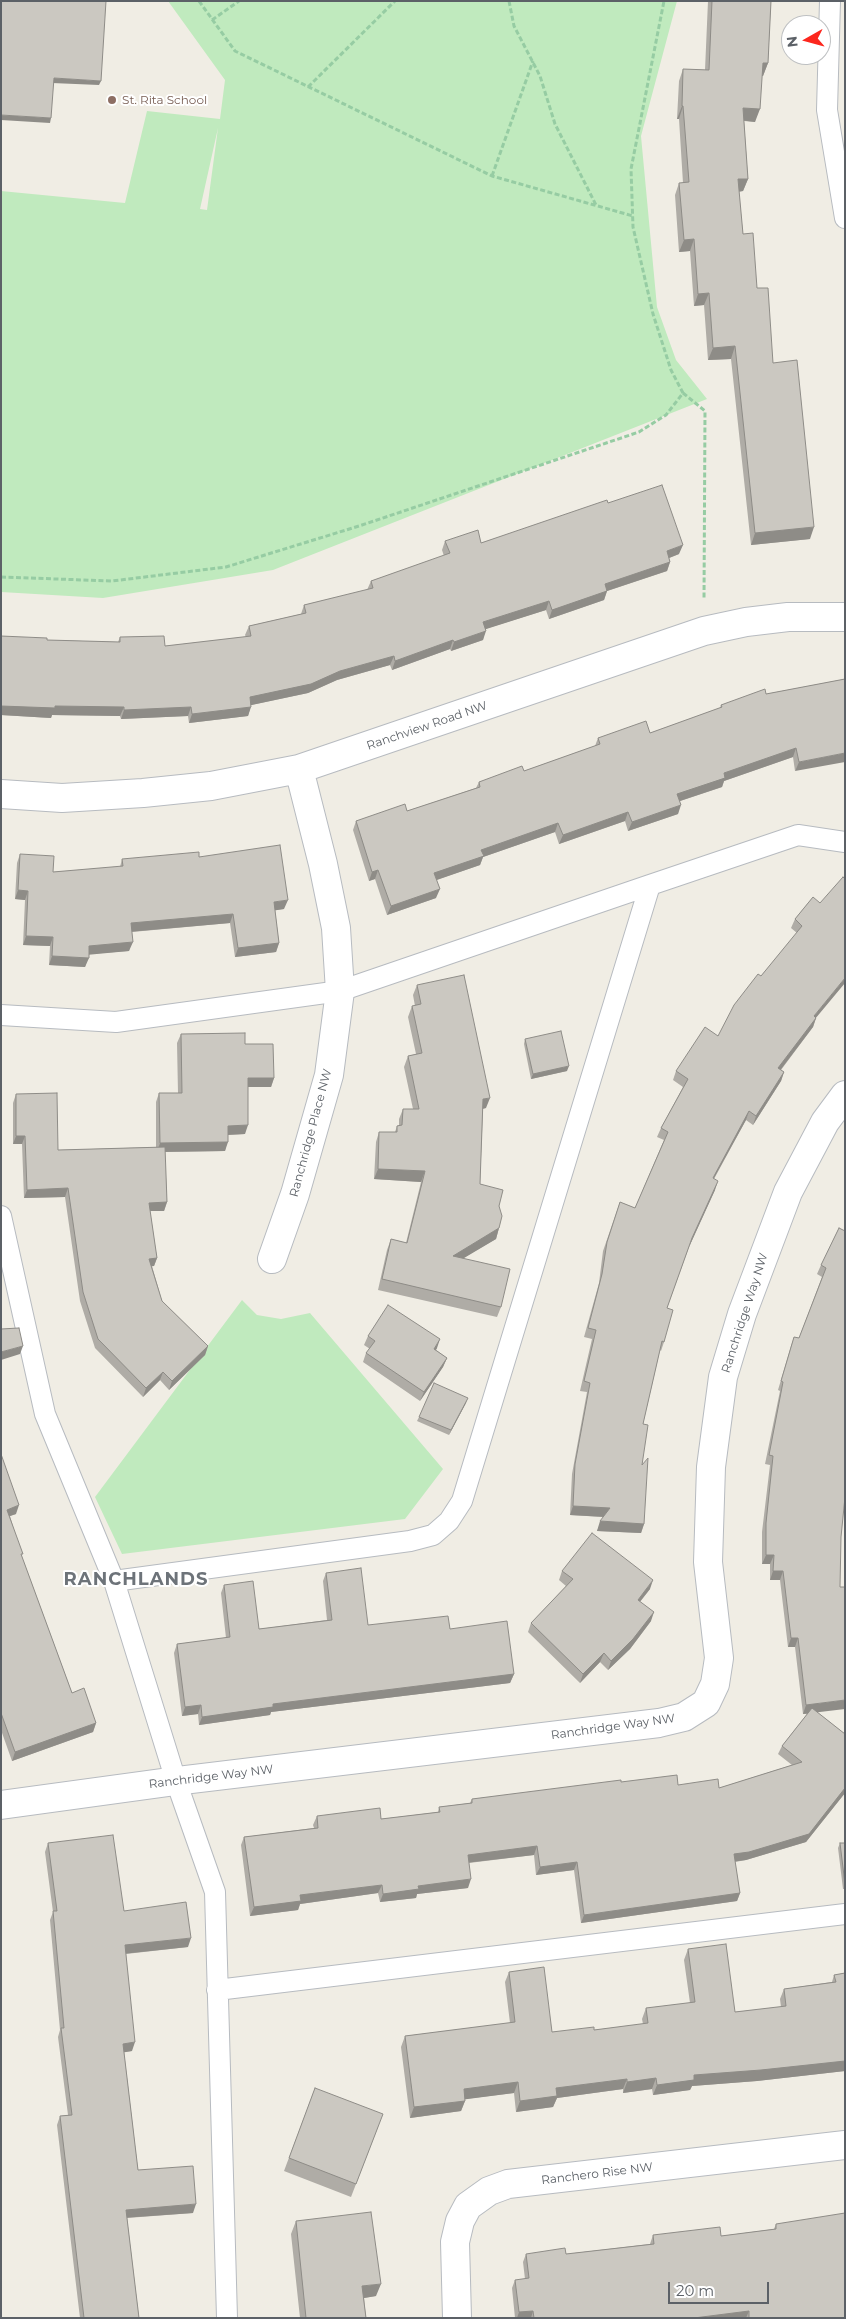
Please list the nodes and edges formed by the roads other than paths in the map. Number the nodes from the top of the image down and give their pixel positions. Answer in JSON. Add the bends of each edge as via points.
{"nodes":[{"id":1,"x":830,"y":1,"type":"edge"},
{"id":2,"x":836,"y":108,"type":"edge"},
{"id":3,"x":845,"y":218,"type":"edge"},
{"id":4,"x":845,"y":617,"type":"edge"},
{"id":5,"x":299,"y":769,"type":"junction"},
{"id":6,"x":1,"y":794,"type":"edge"},
{"id":7,"x":845,"y":842,"type":"edge"},
{"id":8,"x":650,"y":885,"type":"junction"},
{"id":9,"x":340,"y":991,"type":"junction"},
{"id":10,"x":1,"y":1015,"type":"edge"},
{"id":11,"x":845,"y":1095,"type":"edge"},
{"id":12,"x":1,"y":1216,"type":"edge"},
{"id":13,"x":272,"y":1259,"type":"dead end"},
{"id":14,"x":114,"y":1581,"type":"junction"},
{"id":15,"x":176,"y":1782,"type":"junction"},
{"id":16,"x":1,"y":1805,"type":"edge"},
{"id":17,"x":845,"y":1914,"type":"edge"},
{"id":18,"x":217,"y":1990,"type":"junction"},
{"id":19,"x":845,"y":2144,"type":"edge"},
{"id":20,"x":227,"y":2318,"type":"edge"},
{"id":21,"x":457,"y":2318,"type":"edge"}],
"edges":[{"from":1,"to":2,"type":"lane"},
{"from":2,"to":3,"type":"lane"},
{"from":4,"to":5,"type":"street","name":"Ranchview Road NW","via":[[788,617],[704,631]]},
{"from":5,"to":6,"type":"street","name":"Ranchview Road NW","via":[[211,786],[143,794],[62,798]]},
{"from":5,"to":9,"type":"street","name":"Ranchridge Place NW","via":[[336,928]]},
{"from":7,"to":8,"type":"lane","via":[[798,835]]},
{"from":8,"to":9,"type":"lane"},
{"from":8,"to":14,"type":"lane","via":[[462,1500],[449,1521],[433,1535],[410,1542]]},
{"from":9,"to":10,"type":"lane","via":[[116,1022]]},
{"from":9,"to":13,"type":"street","name":"Ranchridge Place NW","via":[[329,1075],[295,1194]]},
{"from":11,"to":15,"type":"street","name":"Ranchridge Way NW","via":[[825,1122],[788,1192],[742,1314],[723,1377],[711,1467],[708,1562],[719,1658],[716,1684],[706,1703],[684,1717],[659,1723]]},
{"from":12,"to":14,"type":"lane","via":[[45,1414]]},
{"from":14,"to":15,"type":"lane"},
{"from":15,"to":16,"type":"street","name":"Ranchridge Way NW"},
{"from":15,"to":18,"type":"lane","via":[[215,1892]]},
{"from":17,"to":18,"type":"lane"},
{"from":18,"to":20,"type":"lane"},
{"from":19,"to":21,"type":"street","name":"Ranchero Rise NW","via":[[508,2184],[489,2191],[468,2206],[460,2221],[455,2242]]}]}
